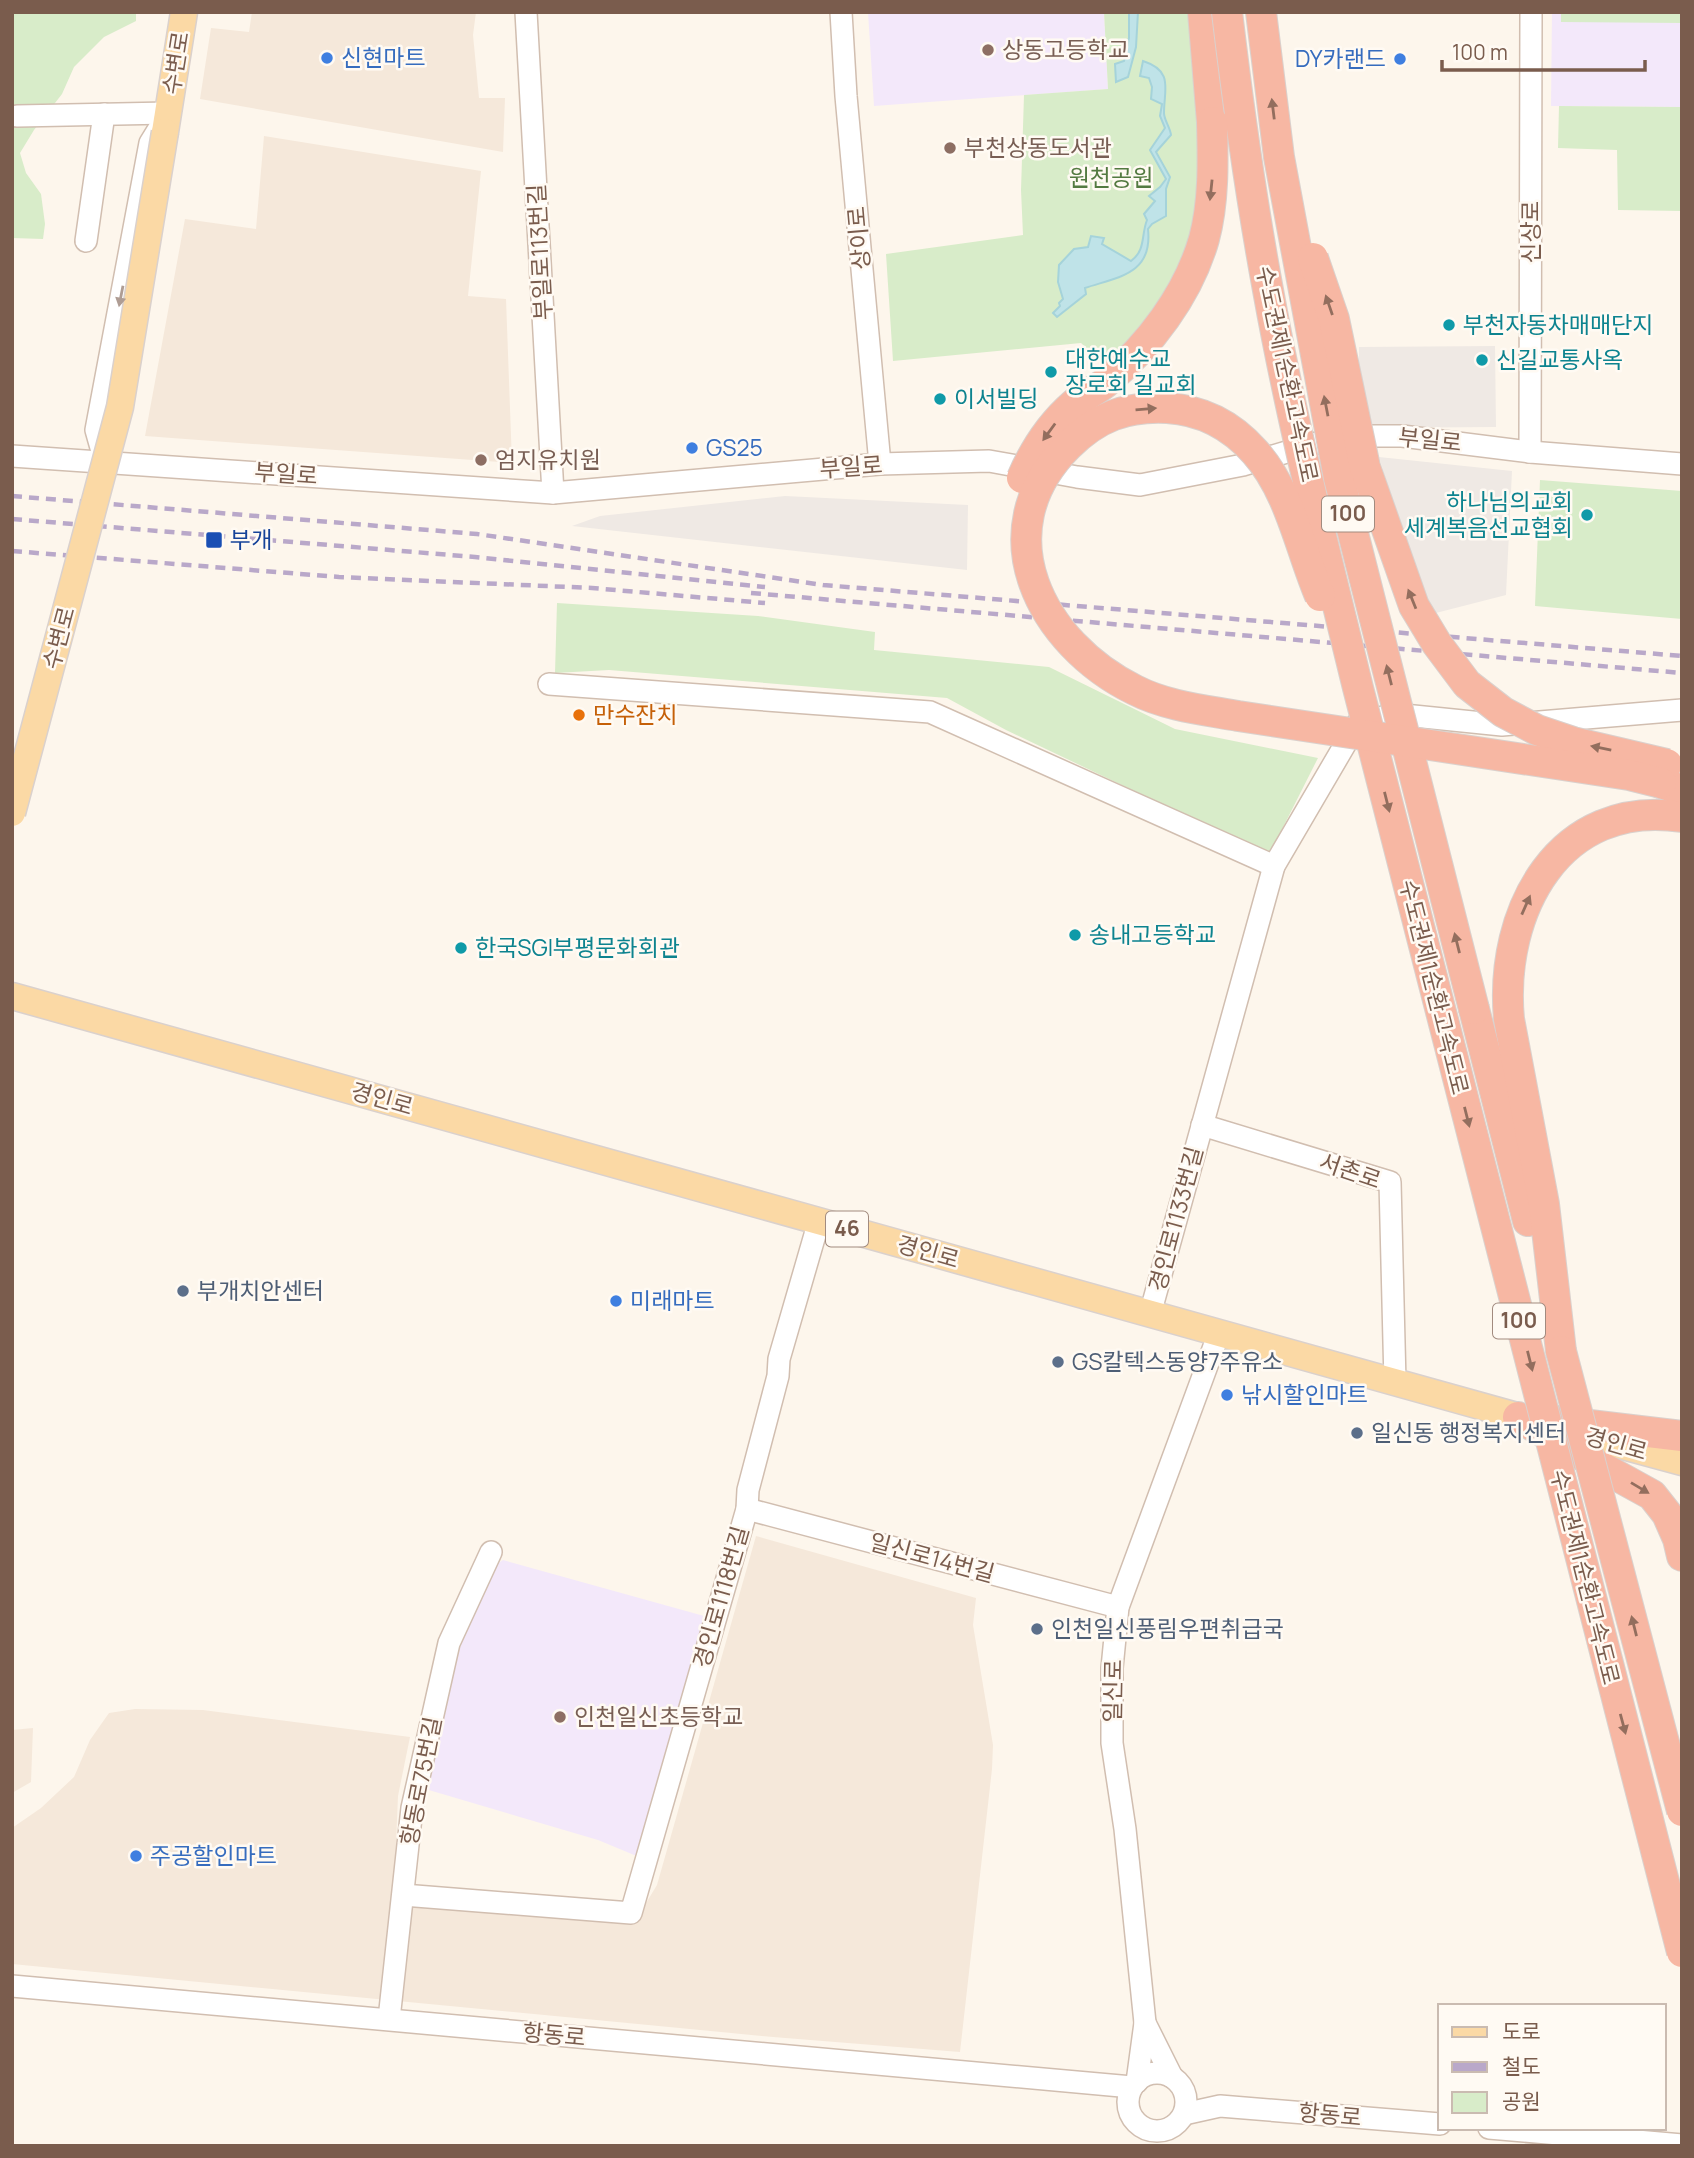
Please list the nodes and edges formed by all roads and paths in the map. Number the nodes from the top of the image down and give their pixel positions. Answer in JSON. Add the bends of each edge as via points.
{"nodes":[{"id":1,"x":184,"y":12,"type":"edge"},
{"id":2,"x":526,"y":12,"type":"edge"},
{"id":3,"x":841,"y":12,"type":"edge"},
{"id":4,"x":1203,"y":12,"type":"edge"},
{"id":5,"x":1227,"y":12,"type":"edge"},
{"id":6,"x":1261,"y":12,"type":"edge"},
{"id":7,"x":1531,"y":12,"type":"edge"},
{"id":8,"x":104,"y":114,"type":"junction"},
{"id":9,"x":16,"y":116,"type":"dead end"},
{"id":10,"x":166,"y":123,"type":"junction"},
{"id":11,"x":1279,"y":157,"type":"junction"},
{"id":12,"x":86,"y":241,"type":"dead end"},
{"id":13,"x":1530,"y":452,"type":"junction"},
{"id":14,"x":12,"y":456,"type":"edge"},
{"id":15,"x":105,"y":462,"type":"junction"},
{"id":16,"x":880,"y":464,"type":"junction"},
{"id":17,"x":1682,"y":464,"type":"edge"},
{"id":18,"x":553,"y":493,"type":"junction"},
{"id":19,"x":549,"y":684,"type":"dead end"},
{"id":20,"x":1358,"y":688,"type":"junction"},
{"id":21,"x":1682,"y":710,"type":"edge"},
{"id":22,"x":1672,"y":792,"type":"edge"},
{"id":23,"x":12,"y":813,"type":"edge"},
{"id":24,"x":1274,"y":866,"type":"junction"},
{"id":25,"x":12,"y":996,"type":"edge"},
{"id":26,"x":1202,"y":1125,"type":"junction"},
{"id":27,"x":819,"y":1221,"type":"junction"},
{"id":28,"x":1150,"y":1314,"type":"junction"},
{"id":29,"x":1219,"y":1333,"type":"junction"},
{"id":30,"x":1561,"y":1351,"type":"junction"},
{"id":31,"x":1395,"y":1382,"type":"junction"},
{"id":32,"x":1518,"y":1417,"type":"junction"},
{"id":33,"x":1682,"y":1436,"type":"edge"},
{"id":34,"x":1682,"y":1462,"type":"edge"},
{"id":35,"x":747,"y":1509,"type":"junction"},
{"id":36,"x":491,"y":1552,"type":"dead end"},
{"id":37,"x":1682,"y":1556,"type":"edge"},
{"id":38,"x":1118,"y":1607,"type":"junction"},
{"id":39,"x":1682,"y":1811,"type":"edge"},
{"id":40,"x":402,"y":1895,"type":"junction"},
{"id":41,"x":1682,"y":1952,"type":"edge"},
{"id":42,"x":12,"y":1986,"type":"edge"},
{"id":43,"x":389,"y":2019,"type":"junction"},
{"id":44,"x":1145,"y":2023,"type":"junction"},
{"id":45,"x":1176,"y":2080,"type":"junction"},
{"id":46,"x":1096,"y":2085,"type":"junction"},
{"id":47,"x":1133,"y":2092,"type":"junction"},
{"id":48,"x":1220,"y":2106,"type":"junction"},
{"id":49,"x":1438,"y":2124,"type":"edge"},
{"id":50,"x":1177,"y":2128,"type":"edge"},
{"id":51,"x":1512,"y":2130,"type":"edge"},
{"id":52,"x":1149,"y":2137,"type":"edge"},
{"id":53,"x":1682,"y":2145,"type":"edge"}],
"edges":[{"from":1,"to":10,"type":"main road","name":"수변로"},
{"from":2,"to":18,"type":"street","name":"부일로113번길"},
{"from":3,"to":16,"type":"street","name":"상이로"},
{"from":4,"to":22,"type":"highway","one_way":true,"bridge":true,"via":[[1214,163],[1204,238],[1192,271],[1162,323],[1138,351],[1053,425],[1030,459],[1017,492],[1011,528],[1015,569],[1026,603],[1044,635],[1095,684],[1133,704],[1176,718],[1641,791]]},
{"from":5,"to":20,"type":"highway","name":"수도권제1순환고속도로","number":"100","bridge":true,"via":[[1268,292]]},
{"from":11,"to":6,"type":"highway","name":"수도권제1순환고속도로","number":"100","one_way":true,"bridge":true},
{"from":7,"to":13,"type":"street","name":"신상로"},
{"from":8,"to":9,"type":"street"},
{"from":8,"to":10,"type":"street"},
{"from":8,"to":12,"type":"street"},
{"from":10,"to":15,"type":"street","name":"수변로","via":[[173,130],[124,436]]},
{"from":10,"to":23,"type":"main road","name":"수변로","bridge":true,"via":[[120,407]]},
{"from":22,"to":11,"type":"highway","one_way":true,"bridge":true,"via":[[1503,712],[1467,684],[1437,644],[1414,606],[1365,467],[1334,319]]},
{"from":30,"to":11,"type":"highway","name":"수도권제1순환고속도로","number":"100","one_way":true,"bridge":true,"via":[[1339,478]]},
{"from":13,"to":16,"type":"street","name":"부일로","via":[[1402,436],[1340,436],[1243,465],[1140,485],[989,461]]},
{"from":13,"to":17,"type":"street","name":"부일로"},
{"from":14,"to":15,"type":"street","name":"부일로"},
{"from":15,"to":18,"type":"street","name":"부일로"},
{"from":16,"to":18,"type":"street","name":"부일로"},
{"from":19,"to":24,"type":"street","via":[[930,712]]},
{"from":22,"to":20,"type":"highway","one_way":true,"bridge":true,"via":[[1629,775],[1238,716],[1138,692],[1100,670],[1069,643],[1035,590],[1027,531],[1039,485],[1054,460],[1079,434],[1110,414],[1147,407],[1185,410],[1222,423],[1255,453],[1280,490]]},
{"from":20,"to":41,"type":"highway","name":"수도권제1순환고속도로","number":"100","one_way":true,"bridge":true},
{"from":21,"to":24,"type":"street","name":"경인로1133번길","via":[[1502,725],[1394,714],[1357,724]]},
{"from":30,"to":22,"type":"highway","one_way":true,"via":[[1544,1204],[1509,1019],[1506,988],[1511,953],[1518,922],[1549,865],[1571,844],[1604,825],[1635,815]]},
{"from":24,"to":26,"type":"street","name":"경인로1133번길"},
{"from":25,"to":27,"type":"main road","name":"경인로","number":"46"},
{"from":26,"to":28,"type":"street","name":"경인로1133번길"},
{"from":26,"to":31,"type":"street","name":"서촌로","via":[[1390,1182]]},
{"from":27,"to":28,"type":"main road","name":"경인로","number":"46"},
{"from":27,"to":35,"type":"street","name":"경인로1118번길","via":[[779,1359],[779,1376]]},
{"from":28,"to":29,"type":"main road","name":"경인로","number":"46"},
{"from":29,"to":31,"type":"main road","name":"경인로","number":"46"},
{"from":29,"to":38,"type":"street","name":"일신로"},
{"from":39,"to":30,"type":"highway","name":"수도권제1순환고속도로","number":"100","one_way":true,"bridge":true},
{"from":31,"to":32,"type":"main road","name":"경인로","number":"46"},
{"from":32,"to":33,"type":"highway"},
{"from":32,"to":34,"type":"main road","name":"경인로","number":"46"},
{"from":32,"to":37,"type":"highway","one_way":true,"via":[[1652,1495],[1667,1514]]},
{"from":35,"to":38,"type":"street","name":"일신로14번길"},
{"from":35,"to":40,"type":"street","name":"경인로1118번길","via":[[631,1913]]},
{"from":36,"to":40,"type":"street","name":"항동로75번길","via":[[449,1643],[412,1808]]},
{"from":38,"to":44,"type":"street","name":"일신로","via":[[1112,1744]]},
{"from":40,"to":43,"type":"street","name":"항동로75번길"},
{"from":42,"to":43,"type":"street","name":"항동로"},
{"from":43,"to":46,"type":"street","name":"항동로"},
{"from":44,"to":45,"type":"street","name":"일신로"},
{"from":44,"to":46,"type":"street","via":[[1118,2075]]},
{"from":44,"to":47,"type":"street","name":"일신로"},
{"from":45,"to":47,"type":"street","via":[[1154,2073]]},
{"from":45,"to":48,"type":"street","name":"항동로"},
{"from":45,"to":50,"type":"street","via":[[1186,2098]]},
{"from":46,"to":47,"type":"street","name":"항동로"},
{"from":47,"to":52,"type":"street","via":[[1138,2123]]},
{"from":48,"to":49,"type":"street","name":"항동로"},
{"from":48,"to":50,"type":"street","name":"항동로"},
{"from":50,"to":52,"type":"street"},
{"from":51,"to":53,"type":"street"}]}
